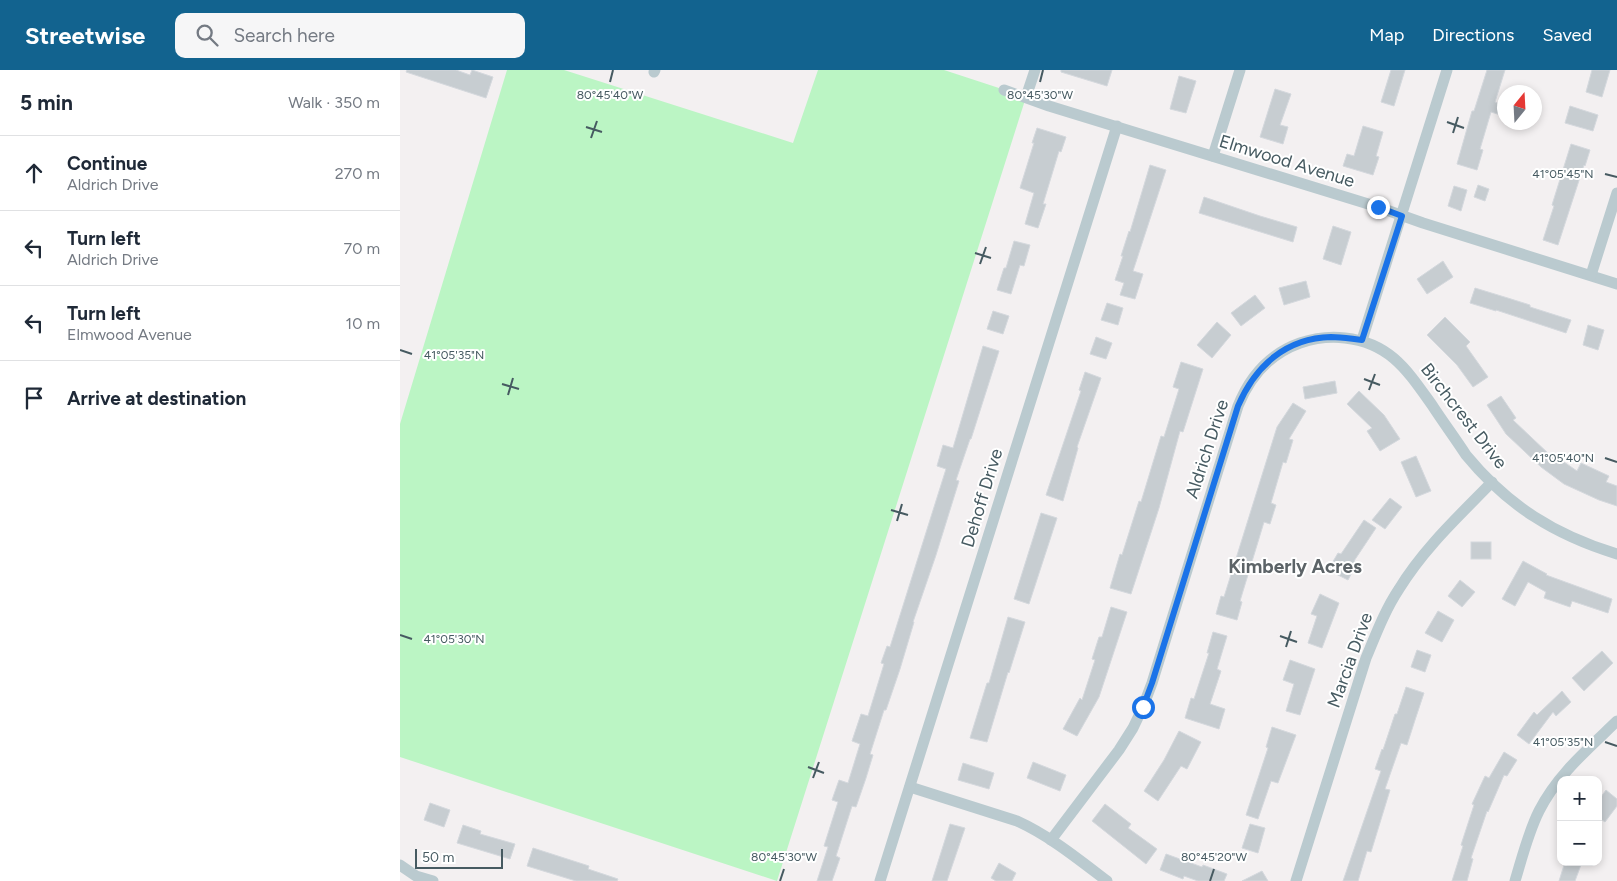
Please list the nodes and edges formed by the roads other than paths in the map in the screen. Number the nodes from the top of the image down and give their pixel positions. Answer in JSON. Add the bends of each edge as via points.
{"nodes":[{"id":1,"x":1035,"y":70,"type":"edge"},
{"id":2,"x":1240,"y":70,"type":"edge"},
{"id":3,"x":1447,"y":70,"type":"edge"},
{"id":4,"x":1004,"y":90,"type":"dead end"},
{"id":5,"x":1026,"y":98,"type":"junction"},
{"id":6,"x":1117,"y":126,"type":"junction"},
{"id":7,"x":1213,"y":156,"type":"junction"},
{"id":8,"x":1617,"y":193,"type":"edge"},
{"id":9,"x":1402,"y":216,"type":"junction"},
{"id":10,"x":1591,"y":275,"type":"junction"},
{"id":11,"x":1617,"y":284,"type":"edge"},
{"id":12,"x":1362,"y":340,"type":"junction"},
{"id":13,"x":1492,"y":482,"type":"junction"},
{"id":14,"x":1617,"y":554,"type":"edge"},
{"id":15,"x":1616,"y":724,"type":"edge"},
{"id":16,"x":910,"y":787,"type":"junction"},
{"id":17,"x":1051,"y":840,"type":"junction"},
{"id":18,"x":400,"y":865,"type":"edge"},
{"id":19,"x":432,"y":881,"type":"edge"},
{"id":20,"x":880,"y":881,"type":"edge"},
{"id":21,"x":1107,"y":881,"type":"edge"},
{"id":22,"x":1296,"y":881,"type":"edge"},
{"id":23,"x":1515,"y":881,"type":"edge"}],
"edges":[{"from":1,"to":5,"type":"street"},
{"from":2,"to":7,"type":"street"},
{"from":3,"to":9,"type":"street"},
{"from":4,"to":5,"type":"street","name":"Elmwood Avenue"},
{"from":5,"to":6,"type":"street","name":"Elmwood Avenue"},
{"from":6,"to":7,"type":"street","name":"Elmwood Avenue"},
{"from":6,"to":16,"type":"street","name":"Dehoff Drive"},
{"from":7,"to":9,"type":"street","name":"Elmwood Avenue"},
{"from":8,"to":10,"type":"street"},
{"from":9,"to":10,"type":"street","name":"Elmwood Avenue"},
{"from":9,"to":12,"type":"street"},
{"from":10,"to":11,"type":"street","name":"Elmwood Avenue"},
{"from":12,"to":13,"type":"street","name":"Birchcrest Drive","via":[[1383,349],[1406,370],[1466,455]]},
{"from":12,"to":17,"type":"street","name":"Aldrich Drive","via":[[1330,337],[1311,339],[1290,347],[1265,364],[1248,385],[1238,406],[1143,707],[1120,750]]},
{"from":13,"to":14,"type":"street","name":"Birchcrest Drive","via":[[1527,513],[1549,526],[1569,537]]},
{"from":13,"to":22,"type":"street","name":"Marcia Drive","via":[[1420,558],[1380,623]]},
{"from":15,"to":23,"type":"street","via":[[1583,753],[1552,789],[1533,823]]},
{"from":16,"to":17,"type":"street","via":[[1017,821]]},
{"from":16,"to":20,"type":"street","name":"Dehoff Drive"},
{"from":17,"to":21,"type":"street"},
{"from":18,"to":19,"type":"street","via":[[416,876]]}]}
